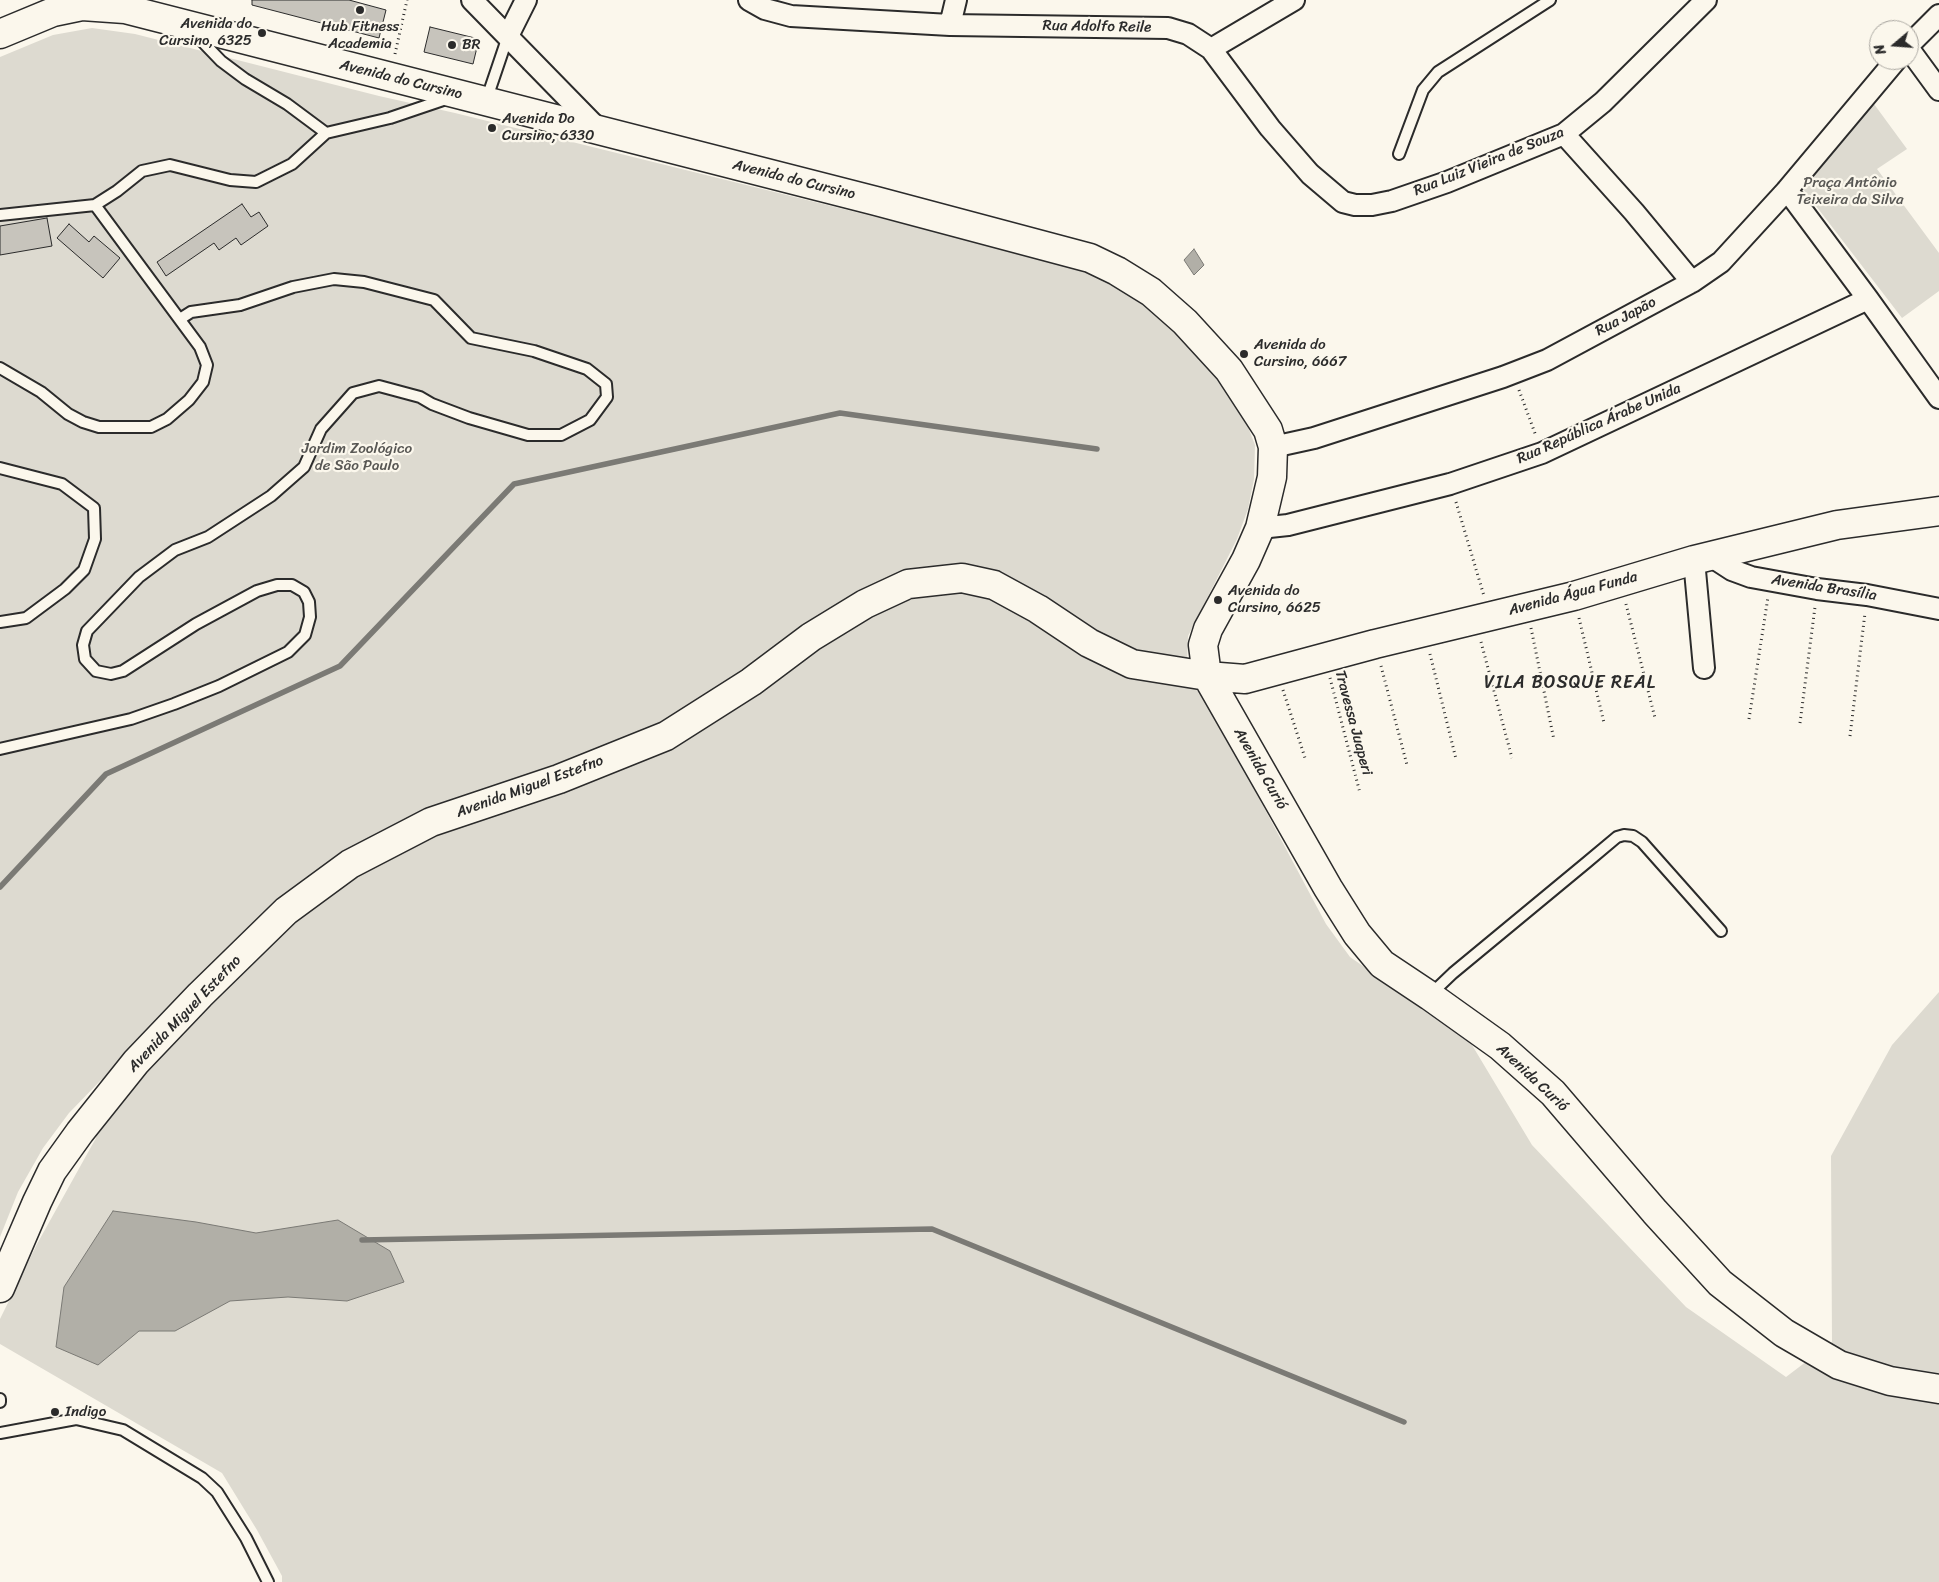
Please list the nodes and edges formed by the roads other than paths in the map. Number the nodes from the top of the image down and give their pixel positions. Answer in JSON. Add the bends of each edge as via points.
{"nodes":[{"id":1,"x":472,"y":0,"type":"edge"},
{"id":2,"x":526,"y":0,"type":"edge"},
{"id":3,"x":750,"y":0,"type":"edge"},
{"id":4,"x":957,"y":0,"type":"edge"},
{"id":5,"x":1294,"y":0,"type":"edge"},
{"id":6,"x":1550,"y":0,"type":"edge"},
{"id":7,"x":1706,"y":0,"type":"edge"},
{"id":8,"x":1939,"y":16,"type":"edge"},
{"id":9,"x":950,"y":25,"type":"junction"},
{"id":10,"x":188,"y":26,"type":"junction"},
{"id":11,"x":0,"y":34,"type":"edge"},
{"id":12,"x":1919,"y":35,"type":"edge"},
{"id":13,"x":508,"y":36,"type":"junction"},
{"id":14,"x":1212,"y":49,"type":"junction"},
{"id":15,"x":1919,"y":63,"type":"edge"},
{"id":16,"x":1888,"y":70,"type":"edge"},
{"id":17,"x":1939,"y":90,"type":"edge"},
{"id":18,"x":458,"y":95,"type":"junction"},
{"id":19,"x":486,"y":102,"type":"junction"},
{"id":20,"x":598,"y":129,"type":"junction"},
{"id":21,"x":326,"y":133,"type":"junction"},
{"id":22,"x":1564,"y":134,"type":"junction"},
{"id":23,"x":1400,"y":154,"type":"dead end"},
{"id":24,"x":1787,"y":190,"type":"junction"},
{"id":25,"x":95,"y":205,"type":"junction"},
{"id":26,"x":1372,"y":205,"type":"joint"},
{"id":27,"x":0,"y":215,"type":"edge"},
{"id":28,"x":1692,"y":282,"type":"junction"},
{"id":29,"x":1868,"y":299,"type":"junction"},
{"id":30,"x":180,"y":319,"type":"junction"},
{"id":31,"x":0,"y":368,"type":"edge"},
{"id":32,"x":1939,"y":398,"type":"edge"},
{"id":33,"x":1273,"y":447,"type":"junction"},
{"id":34,"x":0,"y":468,"type":"edge"},
{"id":35,"x":1939,"y":510,"type":"edge"},
{"id":36,"x":1260,"y":528,"type":"junction"},
{"id":37,"x":1703,"y":558,"type":"junction"},
{"id":38,"x":1939,"y":609,"type":"edge"},
{"id":39,"x":0,"y":622,"type":"edge"},
{"id":40,"x":1704,"y":668,"type":"dead end"},
{"id":41,"x":1207,"y":676,"type":"junction"},
{"id":42,"x":0,"y":748,"type":"edge"},
{"id":43,"x":1721,"y":931,"type":"dead end"},
{"id":44,"x":1430,"y":996,"type":"junction"},
{"id":45,"x":0,"y":1288,"type":"edge"},
{"id":46,"x":1939,"y":1390,"type":"edge"},
{"id":47,"x":0,"y":1433,"type":"edge"},
{"id":48,"x":268,"y":1582,"type":"edge"}],
"edges":[{"from":1,"to":13,"type":"street"},
{"from":2,"to":13,"type":"street"},
{"from":3,"to":9,"type":"street","name":"Rua Adolfo Reile","via":[[776,13],[792,16]]},
{"from":4,"to":9,"type":"street"},
{"from":5,"to":14,"type":"street"},
{"from":6,"to":23,"type":"lane","via":[[1438,72],[1423,90]]},
{"from":7,"to":22,"type":"street","name":"Rua Luiz Vieira de Souza","via":[[1603,102]]},
{"from":8,"to":12,"type":"street"},
{"from":9,"to":14,"type":"street","name":"Rua Adolfo Reile","via":[[1168,28],[1188,34]]},
{"from":10,"to":11,"type":"main road","name":"Avenida do Cursino","via":[[125,9],[82,6],[53,12]]},
{"from":10,"to":18,"type":"main road","name":"Avenida do Cursino"},
{"from":10,"to":21,"type":"lane","via":[[220,61]]},
{"from":13,"to":19,"type":"lane"},
{"from":13,"to":20,"type":"street"},
{"from":14,"to":26,"type":"street","name":"Rua Adolfo Reile","via":[[1270,128],[1310,174],[1342,202]]},
{"from":15,"to":17,"type":"street"},
{"from":16,"to":24,"type":"street","name":"Rua Japão"},
{"from":18,"to":19,"type":"main road","name":"Avenida do Cursino"},
{"from":18,"to":21,"type":"lane","via":[[390,118]]},
{"from":19,"to":20,"type":"main road","name":"Avenida do Cursino"},
{"from":20,"to":33,"type":"main road","name":"Avenida do Cursino","via":[[1090,258],[1150,292],[1185,322],[1229,370],[1268,430]]},
{"from":21,"to":25,"type":"lane","via":[[292,164],[256,182],[230,180],[170,165],[142,171]]},
{"from":22,"to":26,"type":"street","name":"Rua Luiz Vieira de Souza","via":[[1446,182]]},
{"from":22,"to":28,"type":"street"},
{"from":24,"to":28,"type":"street","name":"Rua Japão","via":[[1721,262]]},
{"from":24,"to":29,"type":"street"},
{"from":25,"to":27,"type":"lane"},
{"from":25,"to":30,"type":"lane"},
{"from":28,"to":33,"type":"street","name":"Rua Japão","via":[[1547,360],[1512,374],[1314,438]]},
{"from":29,"to":32,"type":"street"},
{"from":29,"to":36,"type":"street","name":"Rua República Árabe Unida","via":[[1542,453],[1450,484],[1288,525]]},
{"from":30,"to":31,"type":"lane","via":[[200,347],[207,364],[203,382],[189,400],[167,419],[151,427],[99,427],[83,422]]},
{"from":30,"to":42,"type":"lane","via":[[191,312],[240,305],[293,287],[334,279],[364,282],[434,300],[471,338],[534,351],[587,369],[606,384],[607,397],[590,420],[561,435],[528,435],[468,418],[420,397],[379,386],[353,393],[321,429],[304,467],[271,496],[208,537],[175,550],[139,577],[87,631],[83,645],[85,659],[96,671],[111,674],[123,671],[196,624],[257,591],[278,585],[292,585],[304,592],[309,602],[310,617],[305,635],[288,652],[174,704],[131,719]]},
{"from":33,"to":36,"type":"main road","name":"Avenida do Cursino","via":[[1272,476]]},
{"from":34,"to":39,"type":"lane","via":[[62,484],[94,508],[95,538],[84,570],[65,589],[26,618]]},
{"from":35,"to":37,"type":"main road","name":"Avenida Água Funda","via":[[1837,525]]},
{"from":36,"to":41,"type":"main road","name":"Avenida do Cursino","via":[[1208,629],[1203,645]]},
{"from":37,"to":38,"type":"street","name":"Avenida Brasília","via":[[1751,577]]},
{"from":37,"to":40,"type":"street"},
{"from":37,"to":41,"type":"main road","name":"Avenida Água Funda","via":[[1574,596],[1245,679]]},
{"from":41,"to":44,"type":"main road","name":"Avenida Curió","via":[[1357,934],[1382,964]]},
{"from":41,"to":45,"type":"main road","name":"Avenida Miguel Estefno","via":[[1132,664],[1089,643],[994,585],[962,578],[908,584],[865,604],[811,637],[751,682],[666,736],[559,779],[431,822],[350,864],[286,911],[136,1062],[52,1171]]},
{"from":43,"to":44,"type":"lane","via":[[1642,842],[1624,835],[1586,862]]},
{"from":44,"to":46,"type":"main road","name":"Avenida Curió","via":[[1500,1046],[1553,1093],[1720,1283],[1784,1333],[1839,1365],[1890,1381]]},
{"from":47,"to":48,"type":"lane","via":[[76,1419],[122,1430],[202,1478],[217,1492],[246,1538]]}]}
